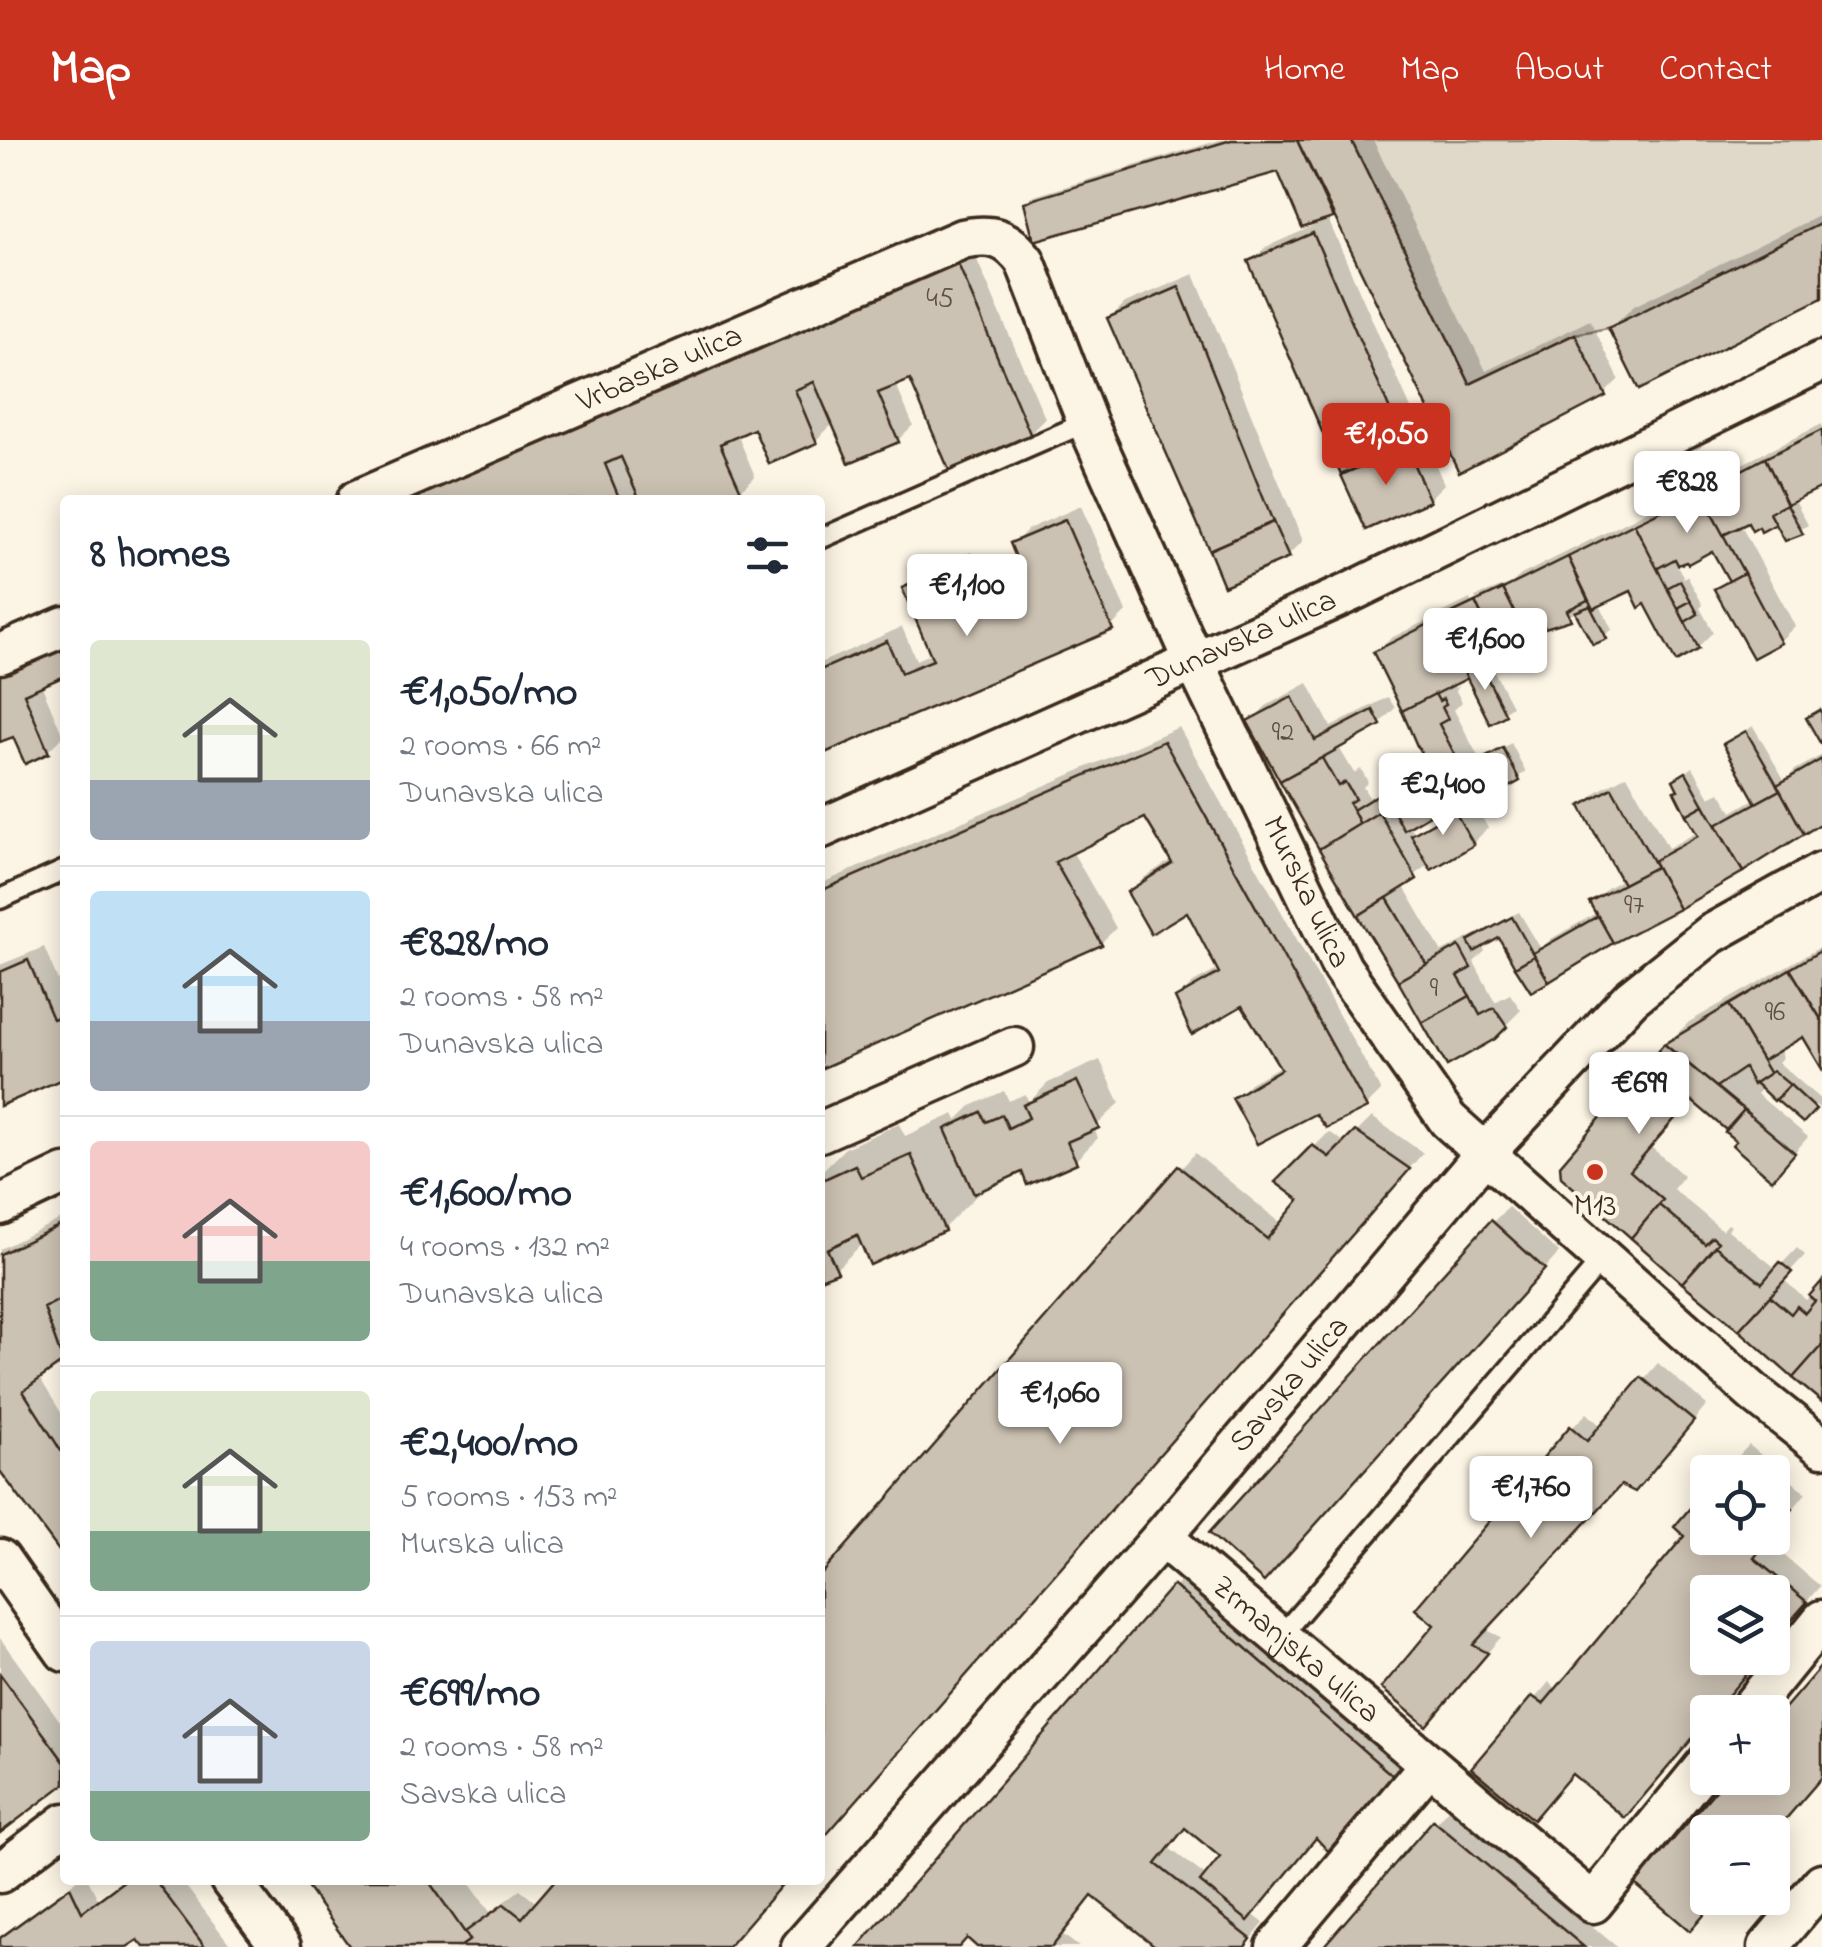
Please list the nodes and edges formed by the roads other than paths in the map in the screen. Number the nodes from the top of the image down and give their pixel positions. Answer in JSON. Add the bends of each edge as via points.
{"nodes":[{"id":1,"x":962,"y":240,"type":"joint"},
{"id":2,"x":1822,"y":362,"type":"edge"},
{"id":3,"x":1087,"y":422,"type":"junction"},
{"id":4,"x":369,"y":495,"type":"edge"},
{"id":5,"x":825,"y":537,"type":"edge"},
{"id":6,"x":60,"y":628,"type":"edge"},
{"id":7,"x":0,"y":654,"type":"edge"},
{"id":8,"x":1195,"y":663,"type":"junction"},
{"id":9,"x":825,"y":827,"type":"edge"},
{"id":10,"x":60,"y":872,"type":"edge"},
{"id":11,"x":1822,"y":872,"type":"edge"},
{"id":12,"x":0,"y":899,"type":"edge"},
{"id":13,"x":1014,"y":1048,"type":"dead end"},
{"id":14,"x":825,"y":1130,"type":"edge"},
{"id":15,"x":1486,"y":1152,"type":"junction"},
{"id":16,"x":60,"y":1176,"type":"edge"},
{"id":17,"x":0,"y":1205,"type":"edge"},
{"id":18,"x":1603,"y":1259,"type":"junction"},
{"id":19,"x":1822,"y":1447,"type":"edge"},
{"id":20,"x":1162,"y":1537,"type":"junction"},
{"id":21,"x":0,"y":1559,"type":"edge"},
{"id":22,"x":1822,"y":1620,"type":"edge"},
{"id":23,"x":1280,"y":1638,"type":"junction"},
{"id":24,"x":60,"y":1645,"type":"edge"},
{"id":25,"x":1761,"y":1695,"type":"edge"},
{"id":26,"x":1428,"y":1766,"type":"junction"},
{"id":27,"x":1690,"y":1784,"type":"edge"},
{"id":28,"x":60,"y":1828,"type":"edge"},
{"id":29,"x":0,"y":1873,"type":"edge"},
{"id":30,"x":1822,"y":1884,"type":"edge"},
{"id":31,"x":234,"y":1885,"type":"edge"},
{"id":32,"x":280,"y":1947,"type":"edge"},
{"id":33,"x":801,"y":1947,"type":"edge"},
{"id":34,"x":1276,"y":1947,"type":"edge"},
{"id":35,"x":1768,"y":1947,"type":"edge"}],
"edges":[{"from":1,"to":3,"type":"street","name":"Murska ulica","via":[[1001,238],[1025,261]]},
{"from":1,"to":4,"type":"street","name":"Vrbaska ulica"},
{"from":2,"to":8,"type":"street","name":"Dunavska ulica"},
{"from":3,"to":5,"type":"lane"},
{"from":3,"to":8,"type":"street","name":"Murska ulica"},
{"from":6,"to":7,"type":"street"},
{"from":8,"to":9,"type":"street","name":"Dunavska ulica"},
{"from":8,"to":15,"type":"street","name":"Murska ulica","via":[[1342,968],[1448,1120]]},
{"from":10,"to":12,"type":"lane"},
{"from":11,"to":15,"type":"street","name":"Savska ulica","via":[[1711,934],[1631,998]]},
{"from":13,"to":14,"type":"street"},
{"from":15,"to":18,"type":"street","name":"Murska ulica"},
{"from":15,"to":20,"type":"street","name":"Savska ulica"},
{"from":16,"to":17,"type":"street"},
{"from":18,"to":19,"type":"street","name":"Murska ulica"},
{"from":18,"to":23,"type":"lane"},
{"from":20,"to":23,"type":"street","name":"Zrmanjska ulica"},
{"from":20,"to":33,"type":"street","name":"Savska ulica"},
{"from":21,"to":24,"type":"street"},
{"from":22,"to":25,"type":"street"},
{"from":23,"to":26,"type":"street","name":"Zrmanjska ulica"},
{"from":26,"to":27,"type":"street","name":"Zrmanjska ulica","via":[[1593,1903]]},
{"from":26,"to":34,"type":"street"},
{"from":28,"to":29,"type":"street"},
{"from":30,"to":35,"type":"street"},
{"from":31,"to":32,"type":"street"}]}
